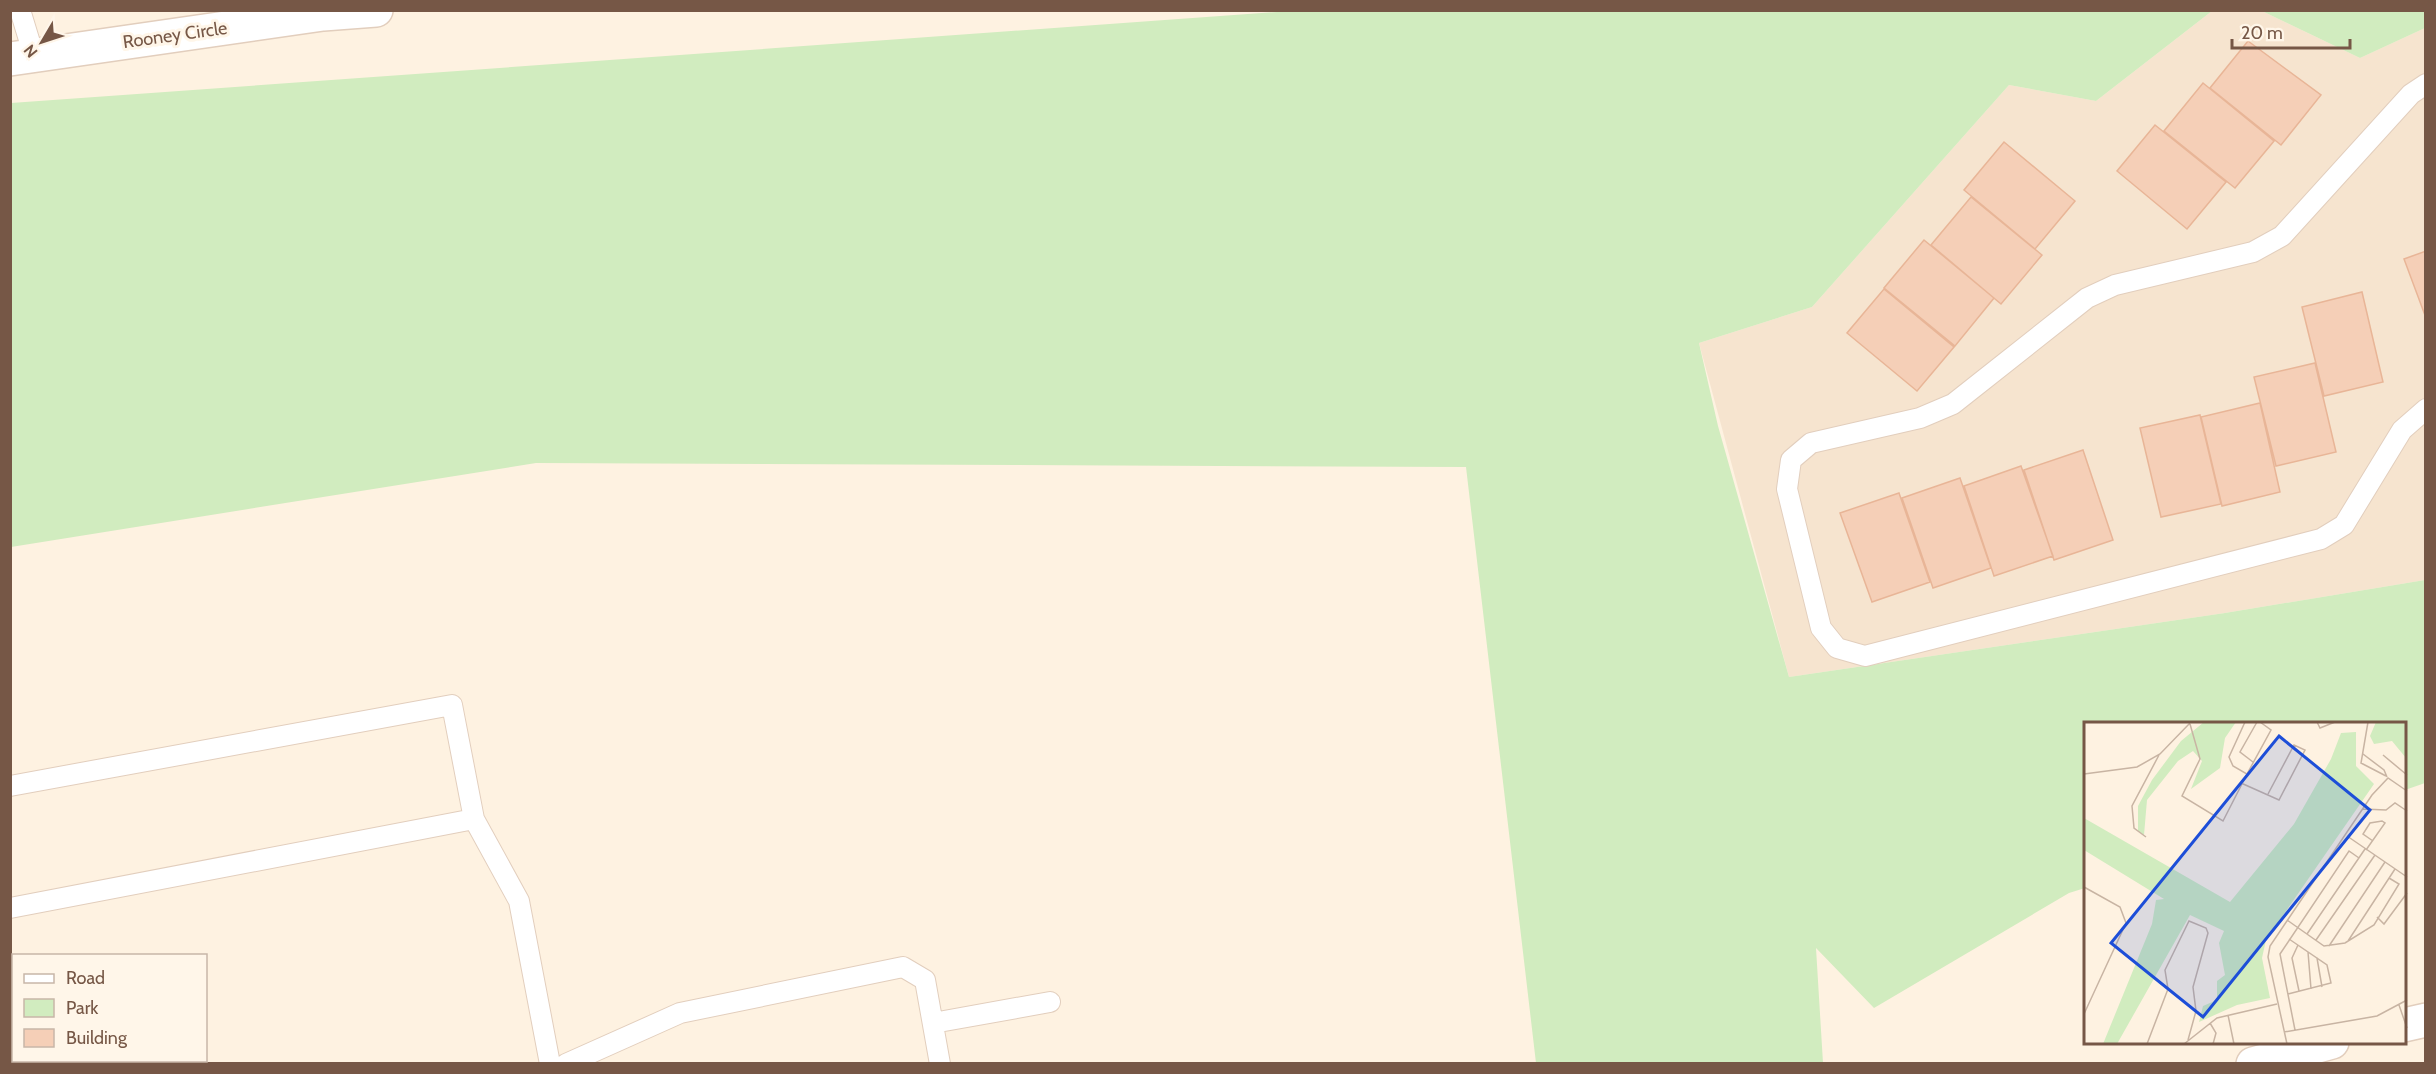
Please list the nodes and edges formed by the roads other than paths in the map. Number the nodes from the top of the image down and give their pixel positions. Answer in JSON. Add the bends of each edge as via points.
{"nodes":[{"id":1,"x":20,"y":10,"type":"edge"},
{"id":2,"x":376,"y":10,"type":"edge"},
{"id":3,"x":322,"y":12,"type":"edge"},
{"id":4,"x":22,"y":58,"type":"edge"},
{"id":5,"x":2426,"y":84,"type":"edge"},
{"id":6,"x":2426,"y":409,"type":"edge"},
{"id":7,"x":10,"y":786,"type":"edge"},
{"id":8,"x":474,"y":819,"type":"junction"},
{"id":9,"x":10,"y":908,"type":"edge"},
{"id":10,"x":1050,"y":1002,"type":"dead end"},
{"id":11,"x":2426,"y":1020,"type":"edge"},
{"id":12,"x":933,"y":1023,"type":"junction"},
{"id":13,"x":2406,"y":1025,"type":"edge"},
{"id":14,"x":2325,"y":1044,"type":"edge"},
{"id":15,"x":550,"y":1064,"type":"edge"},
{"id":16,"x":566,"y":1064,"type":"edge"},
{"id":17,"x":940,"y":1064,"type":"edge"},
{"id":18,"x":2253,"y":1064,"type":"edge"}],
"edges":[{"from":1,"to":4,"type":"lane"},
{"from":2,"to":3,"type":"street","name":"Rooney Circle"},
{"from":3,"to":4,"type":"street","name":"Rooney Circle"},
{"from":5,"to":6,"type":"lane","via":[[2411,94],[2282,236],[2253,252],[2115,285],[2087,298],[1953,404],[1920,418],[1811,443],[1791,460],[1787,489],[1821,627],[1837,648],[1865,656],[2321,539],[2344,525],[2402,430]]},
{"from":7,"to":8,"type":"lane","via":[[452,705]]},
{"from":8,"to":9,"type":"lane"},
{"from":8,"to":15,"type":"lane","via":[[519,901]]},
{"from":10,"to":12,"type":"lane"},
{"from":11,"to":13,"type":"street"},
{"from":12,"to":16,"type":"lane","via":[[926,980],[903,968],[680,1013]]},
{"from":12,"to":17,"type":"lane"},
{"from":14,"to":18,"type":"street"}]}
